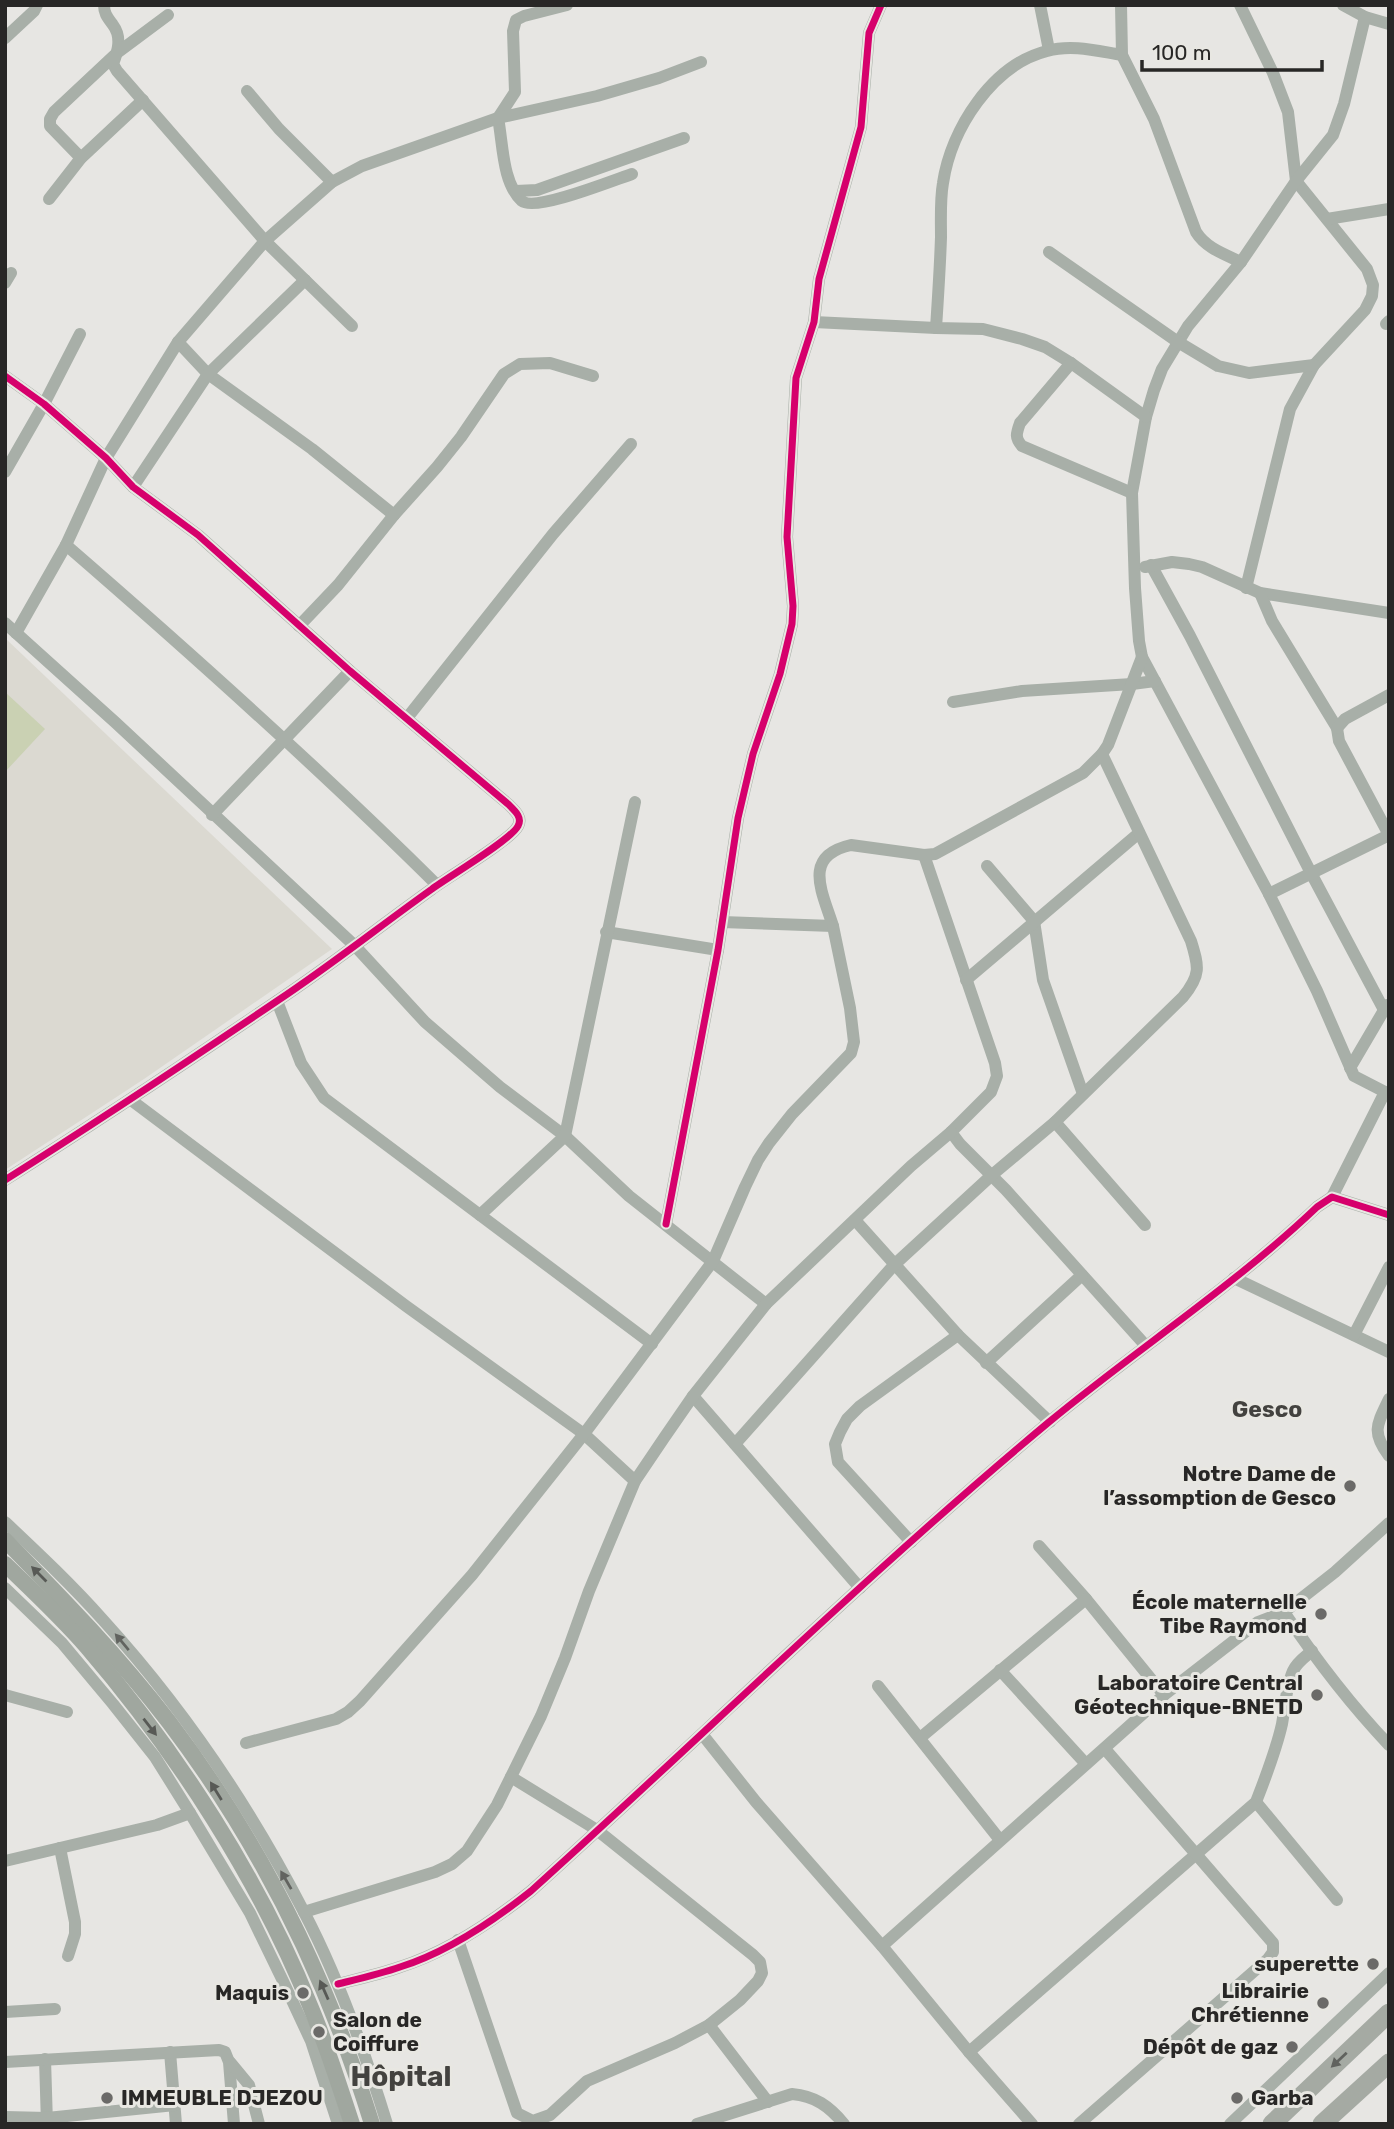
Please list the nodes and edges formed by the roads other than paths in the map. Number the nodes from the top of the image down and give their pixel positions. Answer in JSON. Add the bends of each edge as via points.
{"nodes":[{"id":1,"x":37,"y":5,"type":"edge"},
{"id":2,"x":567,"y":5,"type":"edge"},
{"id":3,"x":881,"y":5,"type":"edge"},
{"id":4,"x":1040,"y":5,"type":"edge"},
{"id":5,"x":1121,"y":5,"type":"edge"},
{"id":6,"x":1240,"y":5,"type":"edge"},
{"id":7,"x":1343,"y":5,"type":"edge"},
{"id":8,"x":102,"y":6,"type":"edge"},
{"id":9,"x":168,"y":15,"type":"dead end"},
{"id":10,"x":1365,"y":18,"type":"junction"},
{"id":11,"x":1389,"y":24,"type":"edge"},
{"id":12,"x":5,"y":37,"type":"edge"},
{"id":13,"x":1049,"y":50,"type":"junction"},
{"id":14,"x":117,"y":53,"type":"junction"},
{"id":15,"x":1122,"y":55,"type":"junction"},
{"id":16,"x":701,"y":62,"type":"dead end"},
{"id":17,"x":247,"y":91,"type":"dead end"},
{"id":18,"x":143,"y":100,"type":"junction"},
{"id":19,"x":498,"y":118,"type":"junction"},
{"id":20,"x":684,"y":138,"type":"dead end"},
{"id":21,"x":81,"y":158,"type":"junction"},
{"id":22,"x":632,"y":174,"type":"dead end"},
{"id":23,"x":1296,"y":181,"type":"junction"},
{"id":24,"x":332,"y":182,"type":"junction"},
{"id":25,"x":516,"y":191,"type":"junction"},
{"id":26,"x":49,"y":199,"type":"dead end"},
{"id":27,"x":1389,"y":209,"type":"edge"},
{"id":28,"x":1327,"y":219,"type":"junction"},
{"id":29,"x":265,"y":241,"type":"junction"},
{"id":30,"x":1049,"y":252,"type":"dead end"},
{"id":31,"x":1241,"y":262,"type":"junction"},
{"id":32,"x":305,"y":280,"type":"junction"},
{"id":33,"x":814,"y":322,"type":"junction"},
{"id":34,"x":352,"y":326,"type":"dead end"},
{"id":35,"x":936,"y":328,"type":"junction"},
{"id":36,"x":80,"y":334,"type":"dead end"},
{"id":37,"x":178,"y":342,"type":"junction"},
{"id":38,"x":1178,"y":342,"type":"junction"},
{"id":39,"x":1071,"y":363,"type":"junction"},
{"id":40,"x":1314,"y":365,"type":"junction"},
{"id":41,"x":208,"y":374,"type":"junction"},
{"id":42,"x":5,"y":376,"type":"edge"},
{"id":43,"x":593,"y":376,"type":"dead end"},
{"id":44,"x":44,"y":404,"type":"junction"},
{"id":45,"x":1146,"y":417,"type":"junction"},
{"id":46,"x":631,"y":443,"type":"dead end"},
{"id":47,"x":106,"y":458,"type":"junction"},
{"id":48,"x":5,"y":472,"type":"edge"},
{"id":49,"x":133,"y":487,"type":"junction"},
{"id":50,"x":1132,"y":493,"type":"junction"},
{"id":51,"x":394,"y":515,"type":"junction"},
{"id":52,"x":66,"y":545,"type":"junction"},
{"id":53,"x":1151,"y":565,"type":"junction"},
{"id":54,"x":1134,"y":570,"type":"junction"},
{"id":55,"x":1246,"y":588,"type":"junction"},
{"id":56,"x":1260,"y":593,"type":"junction"},
{"id":57,"x":1389,"y":613,"type":"edge"},
{"id":58,"x":5,"y":623,"type":"edge"},
{"id":59,"x":299,"y":626,"type":"junction"},
{"id":60,"x":16,"y":632,"type":"junction"},
{"id":61,"x":1142,"y":657,"type":"junction"},
{"id":62,"x":350,"y":671,"type":"junction"},
{"id":63,"x":1154,"y":681,"type":"junction"},
{"id":64,"x":1132,"y":684,"type":"junction"},
{"id":65,"x":1389,"y":695,"type":"edge"},
{"id":66,"x":953,"y":702,"type":"dead end"},
{"id":67,"x":407,"y":718,"type":"junction"},
{"id":68,"x":1337,"y":728,"type":"junction"},
{"id":69,"x":283,"y":739,"type":"junction"},
{"id":70,"x":1102,"y":754,"type":"junction"},
{"id":71,"x":635,"y":802,"type":"dead end"},
{"id":72,"x":212,"y":815,"type":"junction"},
{"id":73,"x":1139,"y":833,"type":"junction"},
{"id":74,"x":1389,"y":835,"type":"edge"},
{"id":75,"x":924,"y":855,"type":"junction"},
{"id":76,"x":987,"y":866,"type":"dead end"},
{"id":77,"x":1311,"y":873,"type":"junction"},
{"id":78,"x":437,"y":886,"type":"junction"},
{"id":79,"x":1269,"y":894,"type":"junction"},
{"id":80,"x":1034,"y":921,"type":"junction"},
{"id":81,"x":722,"y":922,"type":"junction"},
{"id":82,"x":833,"y":926,"type":"junction"},
{"id":83,"x":606,"y":932,"type":"junction"},
{"id":84,"x":355,"y":946,"type":"junction"},
{"id":85,"x":718,"y":950,"type":"junction"},
{"id":86,"x":966,"y":981,"type":"junction"},
{"id":87,"x":278,"y":1001,"type":"junction"},
{"id":88,"x":1386,"y":1006,"type":"edge"},
{"id":89,"x":1350,"y":1068,"type":"junction"},
{"id":90,"x":1387,"y":1093,"type":"edge"},
{"id":91,"x":1083,"y":1094,"type":"junction"},
{"id":92,"x":131,"y":1100,"type":"junction"},
{"id":93,"x":1055,"y":1122,"type":"junction"},
{"id":94,"x":951,"y":1132,"type":"junction"},
{"id":95,"x":565,"y":1136,"type":"junction"},
{"id":96,"x":992,"y":1175,"type":"junction"},
{"id":97,"x":5,"y":1181,"type":"edge"},
{"id":98,"x":1332,"y":1197,"type":"junction"},
{"id":99,"x":480,"y":1215,"type":"junction"},
{"id":100,"x":1389,"y":1215,"type":"edge"},
{"id":101,"x":855,"y":1220,"type":"junction"},
{"id":102,"x":666,"y":1224,"type":"junction"},
{"id":103,"x":1144,"y":1225,"type":"dead end"},
{"id":104,"x":713,"y":1261,"type":"junction"},
{"id":105,"x":894,"y":1265,"type":"junction"},
{"id":106,"x":1389,"y":1267,"type":"edge"},
{"id":107,"x":1083,"y":1275,"type":"junction"},
{"id":108,"x":1234,"y":1278,"type":"junction"},
{"id":109,"x":766,"y":1304,"type":"junction"},
{"id":110,"x":958,"y":1335,"type":"junction"},
{"id":111,"x":1354,"y":1335,"type":"junction"},
{"id":112,"x":652,"y":1344,"type":"junction"},
{"id":113,"x":1146,"y":1346,"type":"junction"},
{"id":114,"x":1389,"y":1352,"type":"edge"},
{"id":115,"x":986,"y":1363,"type":"junction"},
{"id":116,"x":693,"y":1396,"type":"junction"},
{"id":117,"x":1389,"y":1399,"type":"edge"},
{"id":118,"x":1049,"y":1422,"type":"junction"},
{"id":119,"x":584,"y":1434,"type":"junction"},
{"id":120,"x":735,"y":1444,"type":"junction"},
{"id":121,"x":1389,"y":1456,"type":"edge"},
{"id":122,"x":635,"y":1481,"type":"junction"},
{"id":123,"x":5,"y":1522,"type":"edge"},
{"id":124,"x":1389,"y":1523,"type":"edge"},
{"id":125,"x":5,"y":1541,"type":"edge"},
{"id":126,"x":911,"y":1542,"type":"junction"},
{"id":127,"x":1040,"y":1546,"type":"dead end"},
{"id":128,"x":5,"y":1564,"type":"edge"},
{"id":129,"x":860,"y":1587,"type":"junction"},
{"id":130,"x":5,"y":1588,"type":"edge"},
{"id":131,"x":1086,"y":1599,"type":"junction"},
{"id":132,"x":1284,"y":1612,"type":"junction"},
{"id":133,"x":1312,"y":1651,"type":"junction"},
{"id":134,"x":1000,"y":1670,"type":"junction"},
{"id":135,"x":878,"y":1686,"type":"dead end"},
{"id":136,"x":5,"y":1695,"type":"edge"},
{"id":137,"x":1164,"y":1695,"type":"junction"},
{"id":138,"x":67,"y":1712,"type":"dead end"},
{"id":139,"x":702,"y":1734,"type":"junction"},
{"id":140,"x":920,"y":1738,"type":"junction"},
{"id":141,"x":246,"y":1743,"type":"dead end"},
{"id":142,"x":1389,"y":1745,"type":"edge"},
{"id":143,"x":1105,"y":1749,"type":"junction"},
{"id":144,"x":1086,"y":1764,"type":"junction"},
{"id":145,"x":511,"y":1777,"type":"junction"},
{"id":146,"x":1256,"y":1802,"type":"junction"},
{"id":147,"x":190,"y":1813,"type":"junction"},
{"id":148,"x":597,"y":1830,"type":"junction"},
{"id":149,"x":1000,"y":1840,"type":"junction"},
{"id":150,"x":60,"y":1848,"type":"junction"},
{"id":151,"x":1197,"y":1854,"type":"junction"},
{"id":152,"x":5,"y":1861,"type":"edge"},
{"id":153,"x":1337,"y":1900,"type":"dead end"},
{"id":154,"x":304,"y":1912,"type":"junction"},
{"id":155,"x":458,"y":1940,"type":"junction"},
{"id":156,"x":882,"y":1946,"type":"junction"},
{"id":157,"x":68,"y":1956,"type":"dead end"},
{"id":158,"x":1389,"y":1973,"type":"edge"},
{"id":159,"x":338,"y":1984,"type":"junction"},
{"id":160,"x":55,"y":2009,"type":"dead end"},
{"id":161,"x":5,"y":2012,"type":"edge"},
{"id":162,"x":1389,"y":2013,"type":"edge"},
{"id":163,"x":709,"y":2025,"type":"junction"},
{"id":164,"x":170,"y":2052,"type":"junction"},
{"id":165,"x":970,"y":2052,"type":"junction"},
{"id":166,"x":45,"y":2059,"type":"junction"},
{"id":167,"x":5,"y":2062,"type":"edge"},
{"id":168,"x":229,"y":2062,"type":"junction"},
{"id":169,"x":1389,"y":2063,"type":"edge"},
{"id":170,"x":768,"y":2102,"type":"junction"},
{"id":171,"x":175,"y":2105,"type":"junction"},
{"id":172,"x":5,"y":2117,"type":"edge"},
{"id":173,"x":72,"y":2119,"type":"edge"},
{"id":174,"x":518,"y":2119,"type":"edge"},
{"id":175,"x":47,"y":2121,"type":"edge"},
{"id":176,"x":176,"y":2124,"type":"edge"},
{"id":177,"x":234,"y":2124,"type":"edge"},
{"id":178,"x":259,"y":2124,"type":"edge"},
{"id":179,"x":338,"y":2124,"type":"edge"},
{"id":180,"x":352,"y":2124,"type":"edge"},
{"id":181,"x":372,"y":2124,"type":"edge"},
{"id":182,"x":387,"y":2124,"type":"edge"},
{"id":183,"x":697,"y":2124,"type":"edge"},
{"id":184,"x":844,"y":2124,"type":"edge"},
{"id":185,"x":1032,"y":2124,"type":"edge"},
{"id":186,"x":1079,"y":2124,"type":"edge"},
{"id":187,"x":1230,"y":2124,"type":"edge"},
{"id":188,"x":1272,"y":2124,"type":"edge"},
{"id":189,"x":1322,"y":2124,"type":"edge"}],
"edges":[{"from":1,"to":12,"type":"street"},
{"from":2,"to":19,"type":"street","via":[[516,20],[515,92]]},
{"from":3,"to":33,"type":"street","via":[[869,33],[861,127],[818,278]]},
{"from":4,"to":13,"type":"street"},
{"from":5,"to":15,"type":"street"},
{"from":6,"to":23,"type":"street","via":[[1288,112]]},
{"from":7,"to":10,"type":"street"},
{"from":8,"to":14,"type":"street","via":[[116,28]]},
{"from":9,"to":14,"type":"street"},
{"from":10,"to":11,"type":"street"},
{"from":10,"to":23,"type":"street","via":[[1338,125]]},
{"from":13,"to":15,"type":"street","via":[[1076,47]]},
{"from":13,"to":35,"type":"street","via":[[1030,56],[985,91],[967,113],[952,147],[942,183]]},
{"from":14,"to":18,"type":"street","via":[[114,64]]},
{"from":14,"to":21,"type":"street","via":[[50,119],[50,126]]},
{"from":15,"to":31,"type":"street","via":[[1154,119],[1196,232],[1210,247]]},
{"from":16,"to":19,"type":"street","via":[[597,96]]},
{"from":17,"to":24,"type":"street"},
{"from":18,"to":21,"type":"street"},
{"from":18,"to":29,"type":"street"},
{"from":19,"to":24,"type":"street","via":[[362,166]]},
{"from":19,"to":25,"type":"street","via":[[509,178]]},
{"from":20,"to":25,"type":"street","via":[[537,190]]},
{"from":21,"to":26,"type":"street"},
{"from":22,"to":25,"type":"street","via":[[556,201],[525,203]]},
{"from":23,"to":28,"type":"street"},
{"from":23,"to":31,"type":"street"},
{"from":24,"to":29,"type":"street"},
{"from":27,"to":28,"type":"street"},
{"from":28,"to":40,"type":"street","via":[[1367,269],[1373,285],[1359,318]]},
{"from":29,"to":32,"type":"street"},
{"from":29,"to":37,"type":"street"},
{"from":30,"to":38,"type":"street"},
{"from":31,"to":38,"type":"street"},
{"from":32,"to":34,"type":"street"},
{"from":32,"to":41,"type":"street"},
{"from":33,"to":35,"type":"street"},
{"from":33,"to":81,"type":"street","via":[[796,378],[787,537],[793,606],[789,645],[744,787]]},
{"from":35,"to":39,"type":"street","via":[[996,332],[1045,347]]},
{"from":36,"to":44,"type":"street"},
{"from":37,"to":41,"type":"street"},
{"from":37,"to":47,"type":"street"},
{"from":38,"to":40,"type":"street","via":[[1218,366],[1250,373]]},
{"from":38,"to":45,"type":"street","via":[[1162,369]]},
{"from":39,"to":45,"type":"street"},
{"from":39,"to":50,"type":"street","via":[[1020,424],[1017,440]]},
{"from":40,"to":55,"type":"street","via":[[1290,409]]},
{"from":41,"to":49,"type":"street"},
{"from":41,"to":51,"type":"street"},
{"from":42,"to":44,"type":"street"},
{"from":43,"to":51,"type":"street","via":[[550,363],[520,364],[503,374],[461,437]]},
{"from":44,"to":47,"type":"street"},
{"from":44,"to":48,"type":"street"},
{"from":45,"to":50,"type":"street"},
{"from":46,"to":67,"type":"street"},
{"from":47,"to":49,"type":"street"},
{"from":47,"to":52,"type":"street"},
{"from":49,"to":59,"type":"street","via":[[198,535]]},
{"from":50,"to":54,"type":"street"},
{"from":51,"to":59,"type":"street"},
{"from":52,"to":60,"type":"street"},
{"from":52,"to":69,"type":"street"},
{"from":53,"to":54,"type":"street"},
{"from":53,"to":55,"type":"street","via":[[1189,564]]},
{"from":53,"to":77,"type":"street"},
{"from":54,"to":61,"type":"street"},
{"from":55,"to":56,"type":"street"},
{"from":56,"to":57,"type":"street"},
{"from":56,"to":68,"type":"street"},
{"from":58,"to":60,"type":"street"},
{"from":59,"to":62,"type":"street"},
{"from":60,"to":72,"type":"street"},
{"from":61,"to":63,"type":"street"},
{"from":61,"to":64,"type":"street"},
{"from":62,"to":67,"type":"street"},
{"from":62,"to":69,"type":"street"},
{"from":63,"to":64,"type":"street"},
{"from":63,"to":79,"type":"street"},
{"from":64,"to":66,"type":"street","via":[[1022,691]]},
{"from":64,"to":70,"type":"street"},
{"from":65,"to":68,"type":"street"},
{"from":67,"to":78,"type":"street","via":[[519,816],[518,827],[506,838]]},
{"from":68,"to":74,"type":"street","via":[[1339,741]]},
{"from":69,"to":72,"type":"street"},
{"from":69,"to":78,"type":"street"},
{"from":70,"to":73,"type":"street"},
{"from":70,"to":75,"type":"street","via":[[1083,773],[1031,803],[935,854]]},
{"from":71,"to":83,"type":"street"},
{"from":72,"to":84,"type":"street"},
{"from":73,"to":80,"type":"street"},
{"from":73,"to":91,"type":"street","via":[[1191,941],[1198,975],[1183,997]]},
{"from":74,"to":77,"type":"street"},
{"from":75,"to":82,"type":"street","via":[[861,845],[827,854],[819,871]]},
{"from":75,"to":86,"type":"street"},
{"from":76,"to":80,"type":"street"},
{"from":77,"to":79,"type":"street"},
{"from":77,"to":88,"type":"street"},
{"from":78,"to":84,"type":"street"},
{"from":79,"to":89,"type":"street"},
{"from":80,"to":86,"type":"street"},
{"from":80,"to":91,"type":"street","via":[[1043,981]]},
{"from":81,"to":82,"type":"street"},
{"from":81,"to":85,"type":"street"},
{"from":82,"to":104,"type":"street","via":[[850,1008],[851,1053],[769,1143]]},
{"from":83,"to":85,"type":"street"},
{"from":83,"to":95,"type":"street"},
{"from":84,"to":87,"type":"street"},
{"from":84,"to":95,"type":"street","via":[[425,1022]]},
{"from":85,"to":102,"type":"street"},
{"from":86,"to":94,"type":"street","via":[[997,1076],[991,1092]]},
{"from":87,"to":92,"type":"street"},
{"from":87,"to":99,"type":"street","via":[[301,1063],[324,1098]]},
{"from":88,"to":89,"type":"street"},
{"from":89,"to":90,"type":"street","via":[[1354,1076]]},
{"from":90,"to":98,"type":"street"},
{"from":91,"to":93,"type":"street"},
{"from":92,"to":97,"type":"street"},
{"from":92,"to":119,"type":"street"},
{"from":93,"to":96,"type":"street"},
{"from":93,"to":103,"type":"street"},
{"from":94,"to":96,"type":"street"},
{"from":94,"to":101,"type":"street"},
{"from":95,"to":99,"type":"street"},
{"from":95,"to":102,"type":"street"},
{"from":96,"to":105,"type":"street"},
{"from":96,"to":107,"type":"street"},
{"from":98,"to":100,"type":"street"},
{"from":98,"to":108,"type":"street"},
{"from":99,"to":112,"type":"street"},
{"from":101,"to":105,"type":"street"},
{"from":101,"to":109,"type":"street"},
{"from":102,"to":104,"type":"street"},
{"from":104,"to":109,"type":"street"},
{"from":104,"to":112,"type":"street"},
{"from":105,"to":110,"type":"street"},
{"from":105,"to":120,"type":"street"},
{"from":106,"to":111,"type":"street"},
{"from":107,"to":113,"type":"street"},
{"from":107,"to":115,"type":"street"},
{"from":108,"to":111,"type":"street"},
{"from":108,"to":113,"type":"street"},
{"from":109,"to":116,"type":"street"},
{"from":110,"to":115,"type":"street"},
{"from":110,"to":126,"type":"street","via":[[860,1406],[846,1419],[835,1444],[838,1462]]},
{"from":111,"to":114,"type":"street"},
{"from":112,"to":119,"type":"street"},
{"from":113,"to":118,"type":"street"},
{"from":115,"to":118,"type":"street"},
{"from":116,"to":120,"type":"street"},
{"from":116,"to":122,"type":"street"},
{"from":117,"to":121,"type":"street","via":[[1377,1432]]},
{"from":118,"to":126,"type":"street"},
{"from":119,"to":122,"type":"street"},
{"from":119,"to":141,"type":"street","via":[[472,1575],[348,1712]]},
{"from":120,"to":129,"type":"street"},
{"from":122,"to":145,"type":"street","via":[[541,1716]]},
{"from":154,"to":123,"type":"street","one_way":true,"via":[[217,1765],[165,1694],[103,1619]]},
{"from":124,"to":132,"type":"street"},
{"from":181,"to":125,"type":"main road","one_way":true,"via":[[331,2005],[259,1858],[169,1722],[72,1607]]},
{"from":126,"to":129,"type":"street"},
{"from":127,"to":131,"type":"street"},
{"from":128,"to":180,"type":"main road","one_way":true,"via":[[87,1647],[154,1731],[242,1866],[311,2006]]},
{"from":129,"to":139,"type":"street"},
{"from":130,"to":147,"type":"street","via":[[62,1643],[113,1704],[155,1757]]},
{"from":131,"to":134,"type":"street"},
{"from":131,"to":137,"type":"street"},
{"from":132,"to":133,"type":"street"},
{"from":132,"to":137,"type":"street","via":[[1258,1622]]},
{"from":133,"to":142,"type":"street"},
{"from":133,"to":146,"type":"street","via":[[1293,1670],[1278,1738]]},
{"from":134,"to":140,"type":"street"},
{"from":134,"to":144,"type":"street"},
{"from":135,"to":140,"type":"street"},
{"from":136,"to":138,"type":"street"},
{"from":137,"to":143,"type":"street"},
{"from":139,"to":148,"type":"street"},
{"from":139,"to":156,"type":"street"},
{"from":140,"to":149,"type":"street"},
{"from":143,"to":144,"type":"street"},
{"from":143,"to":151,"type":"street"},
{"from":144,"to":149,"type":"street"},
{"from":145,"to":148,"type":"street"},
{"from":145,"to":154,"type":"street","via":[[481,1832],[452,1864]]},
{"from":146,"to":151,"type":"street"},
{"from":146,"to":153,"type":"street"},
{"from":147,"to":150,"type":"street"},
{"from":147,"to":179,"type":"street","via":[[250,1913],[312,2041]]},
{"from":148,"to":155,"type":"street","via":[[531,1891]]},
{"from":148,"to":163,"type":"street","via":[[760,1962],[758,1981]]},
{"from":149,"to":156,"type":"street"},
{"from":150,"to":152,"type":"street"},
{"from":150,"to":157,"type":"street","via":[[75,1922]]},
{"from":151,"to":165,"type":"street"},
{"from":151,"to":186,"type":"street","via":[[1272,1943],[1273,1952]]},
{"from":154,"to":159,"type":"street"},
{"from":155,"to":159,"type":"street","via":[[402,1967]]},
{"from":155,"to":174,"type":"street"},
{"from":156,"to":165,"type":"street"},
{"from":158,"to":187,"type":"street"},
{"from":159,"to":182,"type":"street"},
{"from":160,"to":161,"type":"street"},
{"from":162,"to":188,"type":"highway","one_way":true},
{"from":163,"to":170,"type":"street"},
{"from":163,"to":174,"type":"street","via":[[587,2081],[541,2120]]},
{"from":164,"to":166,"type":"street"},
{"from":164,"to":168,"type":"street","via":[[219,2050]]},
{"from":164,"to":171,"type":"street"},
{"from":165,"to":185,"type":"street"},
{"from":166,"to":167,"type":"street"},
{"from":166,"to":175,"type":"street"},
{"from":168,"to":177,"type":"street"},
{"from":168,"to":178,"type":"street","via":[[249,2085]]},
{"from":169,"to":189,"type":"highway"},
{"from":170,"to":183,"type":"street"},
{"from":170,"to":184,"type":"street","via":[[802,2095],[823,2103]]},
{"from":171,"to":173,"type":"street"},
{"from":171,"to":176,"type":"street"},
{"from":172,"to":175,"type":"street"},
{"from":173,"to":175,"type":"street"}]}
